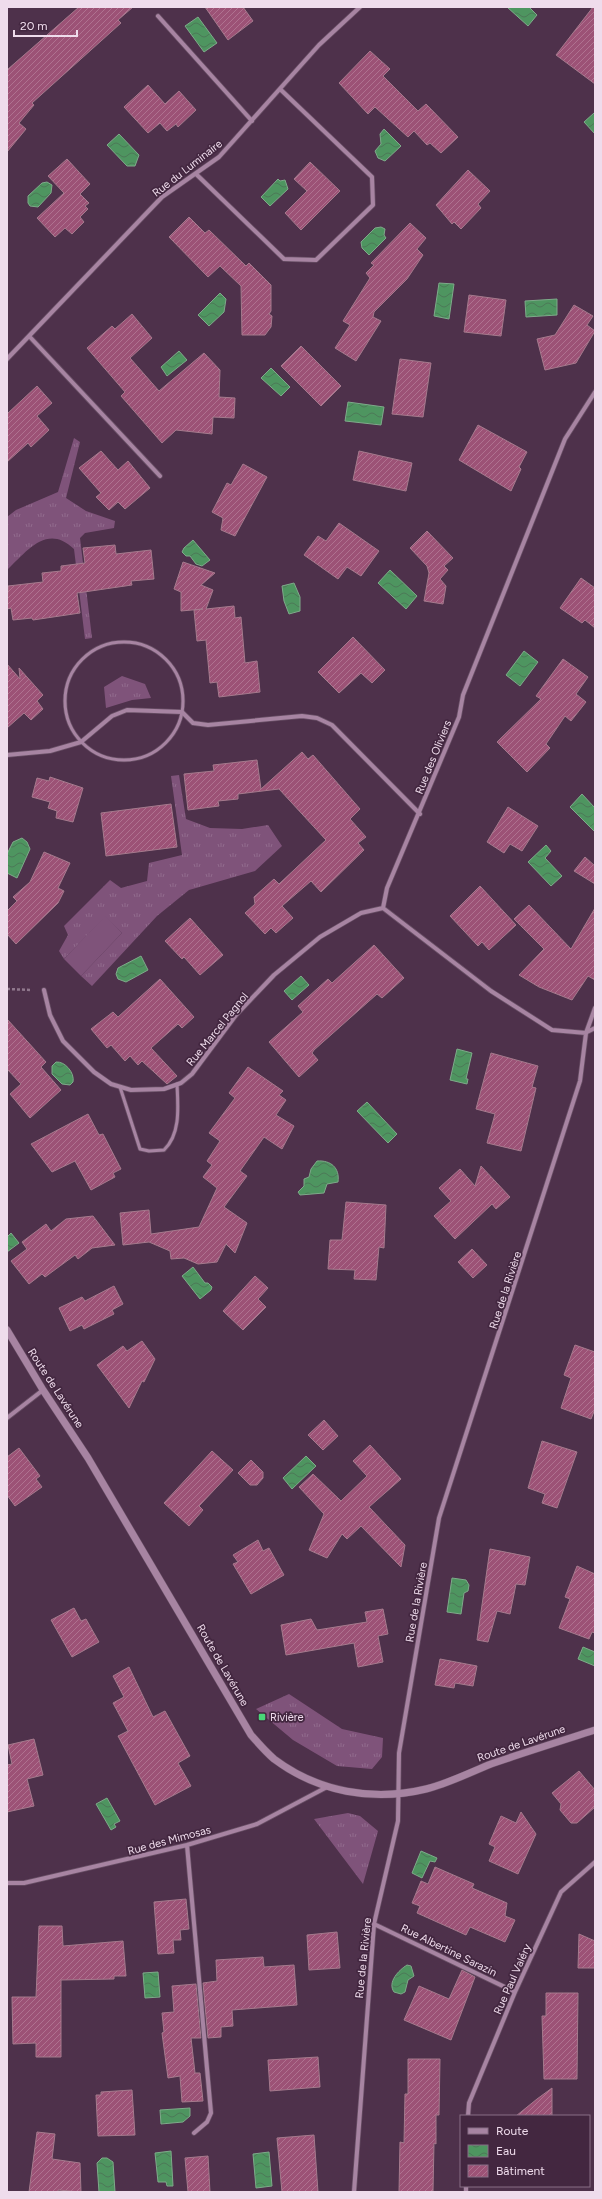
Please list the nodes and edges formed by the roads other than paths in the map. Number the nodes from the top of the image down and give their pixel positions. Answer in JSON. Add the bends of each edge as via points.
{"nodes":[{"id":1,"x":360,"y":7,"type":"edge"},
{"id":2,"x":158,"y":16,"type":"dead end"},
{"id":3,"x":280,"y":89,"type":"junction"},
{"id":4,"x":252,"y":121,"type":"junction"},
{"id":5,"x":196,"y":174,"type":"junction"},
{"id":6,"x":29,"y":336,"type":"junction"},
{"id":7,"x":7,"y":359,"type":"edge"},
{"id":8,"x":595,"y":392,"type":"edge"},
{"id":9,"x":160,"y":476,"type":"dead end"},
{"id":10,"x":182,"y":712,"type":"junction"},
{"id":11,"x":81,"y":742,"type":"junction"},
{"id":12,"x":7,"y":755,"type":"edge"},
{"id":13,"x":420,"y":814,"type":"junction"},
{"id":14,"x":383,"y":908,"type":"junction"},
{"id":15,"x":44,"y":990,"type":"road end"},
{"id":16,"x":595,"y":1008,"type":"edge"},
{"id":17,"x":595,"y":1028,"type":"edge"},
{"id":18,"x":586,"y":1033,"type":"junction"},
{"id":19,"x":177,"y":1084,"type":"junction"},
{"id":20,"x":120,"y":1087,"type":"junction"},
{"id":21,"x":7,"y":1330,"type":"edge"},
{"id":22,"x":43,"y":1390,"type":"junction"},
{"id":23,"x":7,"y":1418,"type":"edge"},
{"id":24,"x":595,"y":1730,"type":"edge"},
{"id":25,"x":327,"y":1787,"type":"junction"},
{"id":26,"x":398,"y":1794,"type":"junction"},
{"id":27,"x":187,"y":1845,"type":"junction"},
{"id":28,"x":595,"y":1862,"type":"edge"},
{"id":29,"x":7,"y":1883,"type":"edge"},
{"id":30,"x":374,"y":1924,"type":"junction"},
{"id":31,"x":515,"y":1992,"type":"junction"},
{"id":32,"x":468,"y":2115,"type":"edge"},
{"id":33,"x":194,"y":2133,"type":"dead end"},
{"id":34,"x":354,"y":2192,"type":"edge"}],
"edges":[{"from":1,"to":3,"type":"street","name":"Rue du Luminaire","via":[[319,45]]},
{"from":2,"to":4,"type":"street"},
{"from":3,"to":4,"type":"street","name":"Rue du Luminaire"},
{"from":3,"to":5,"type":"street","via":[[372,177],[373,205],[316,260],[284,259]]},
{"from":4,"to":5,"type":"street","name":"Rue du Luminaire","via":[[219,157]]},
{"from":5,"to":6,"type":"street","name":"Rue du Luminaire","via":[[162,197]]},
{"from":6,"to":7,"type":"street","name":"Rue du Luminaire"},
{"from":6,"to":9,"type":"street"},
{"from":8,"to":13,"type":"street","name":"Rue des Oliviers","via":[[565,439],[463,696],[459,717]]},
{"from":10,"to":11,"type":"street","via":[[127,710],[112,716]]},
{"from":10,"to":11,"type":"lane","via":[[176,729],[165,744],[150,754],[132,760],[113,760],[96,753]]},
{"from":10,"to":11,"type":"lane","via":[[183,695],[180,680],[172,665],[161,654],[131,642],[115,642],[100,646],[86,655],[75,667],[65,697],[66,714]]},
{"from":10,"to":13,"type":"street","via":[[193,723],[208,725],[302,716],[317,718],[332,725]]},
{"from":11,"to":12,"type":"street","via":[[50,751]]},
{"from":13,"to":14,"type":"street","name":"Rue des Oliviers","via":[[387,888]]},
{"from":14,"to":18,"type":"street","via":[[491,991],[552,1030]]},
{"from":14,"to":19,"type":"street","name":"Rue Marcel Pagnol","via":[[361,913],[320,937],[274,975],[236,1015],[192,1074]]},
{"from":15,"to":20,"type":"street","name":"Rue Marcel Pagnol","via":[[50,1015],[63,1041],[94,1072]]},
{"from":16,"to":18,"type":"street","name":"Rue de la Rivière"},
{"from":17,"to":18,"type":"street"},
{"from":18,"to":26,"type":"street","name":"Rue de la Rivière","via":[[580,1081],[439,1518],[399,1753]]},
{"from":19,"to":20,"type":"street","name":"Rue Marcel Pagnol","via":[[164,1089],[149,1090]]},
{"from":19,"to":20,"type":"lane","via":[[178,1117],[172,1144],[164,1150],[140,1149]]},
{"from":21,"to":22,"type":"street","name":"Route de Lavérune"},
{"from":22,"to":23,"type":"street"},
{"from":22,"to":25,"type":"street","name":"Route de Lavérune","via":[[88,1458],[251,1735],[273,1758],[299,1775]]},
{"from":24,"to":26,"type":"street","name":"Route de Lavérune","via":[[428,1788]]},
{"from":25,"to":26,"type":"street","name":"Route de Lavérune","via":[[361,1794]]},
{"from":25,"to":27,"type":"street","name":"Rue des Mimosas","via":[[257,1824]]},
{"from":26,"to":30,"type":"street","name":"Rue de la Rivière","via":[[398,1821]]},
{"from":27,"to":29,"type":"street","name":"Rue des Mimosas","via":[[24,1883]]},
{"from":27,"to":33,"type":"street","via":[[211,2114],[207,2122]]},
{"from":28,"to":31,"type":"street","name":"Rue Paul Valéry","via":[[561,1892]]},
{"from":30,"to":31,"type":"street","name":"Rue Albertine Sarazin"},
{"from":30,"to":34,"type":"street","name":"Rue de la Rivière"},
{"from":31,"to":32,"type":"street","name":"Rue Paul Valéry","via":[[469,2103]]}]}
